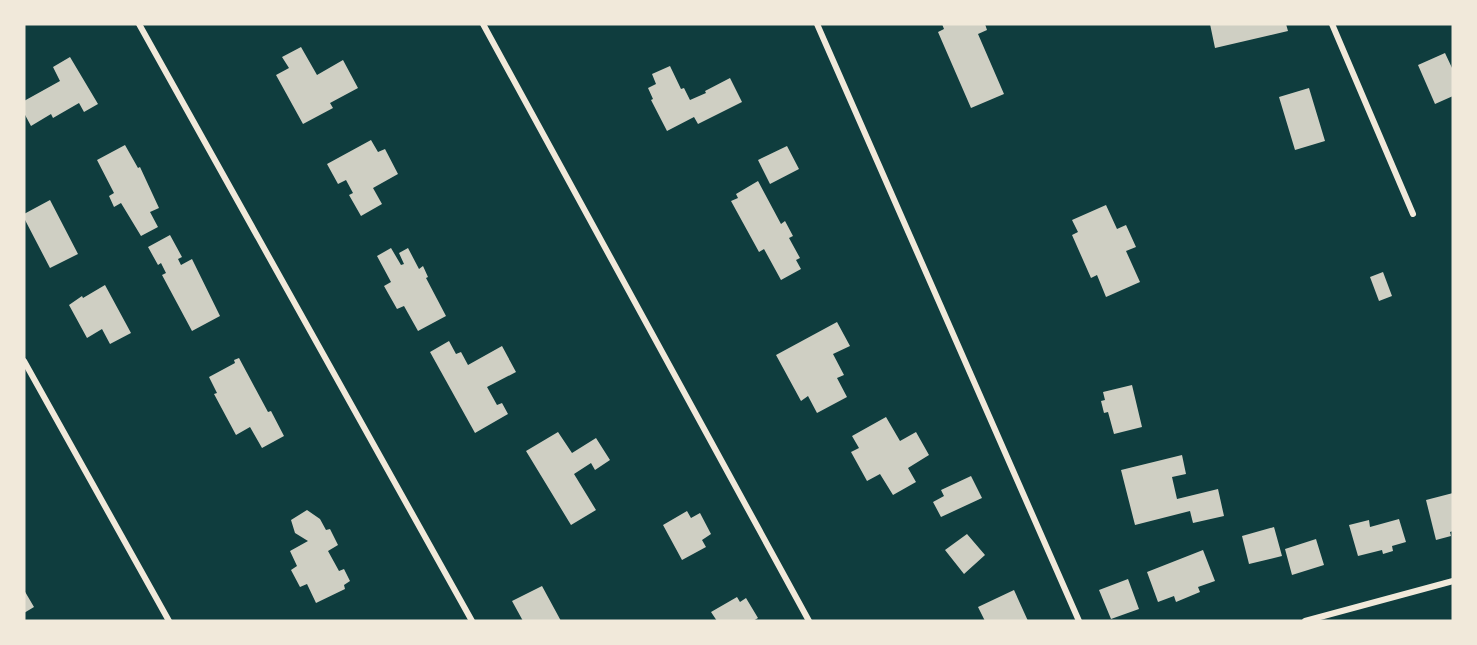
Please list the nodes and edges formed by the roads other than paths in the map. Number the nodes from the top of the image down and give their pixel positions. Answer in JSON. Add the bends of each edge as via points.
{"nodes":[{"id":1,"x":139,"y":24,"type":"edge"},
{"id":2,"x":483,"y":24,"type":"edge"},
{"id":3,"x":817,"y":24,"type":"edge"},
{"id":4,"x":1332,"y":24,"type":"edge"},
{"id":5,"x":1413,"y":214,"type":"dead end"},
{"id":6,"x":24,"y":361,"type":"edge"},
{"id":7,"x":1453,"y":580,"type":"edge"},
{"id":8,"x":169,"y":621,"type":"edge"},
{"id":9,"x":472,"y":621,"type":"edge"},
{"id":10,"x":809,"y":621,"type":"edge"},
{"id":11,"x":1078,"y":621,"type":"edge"},
{"id":12,"x":1305,"y":621,"type":"edge"}],
"edges":[{"from":1,"to":9,"type":"street"},
{"from":2,"to":10,"type":"street"},
{"from":3,"to":11,"type":"street"},
{"from":4,"to":5,"type":"street"},
{"from":6,"to":8,"type":"street"},
{"from":7,"to":12,"type":"street"}]}
